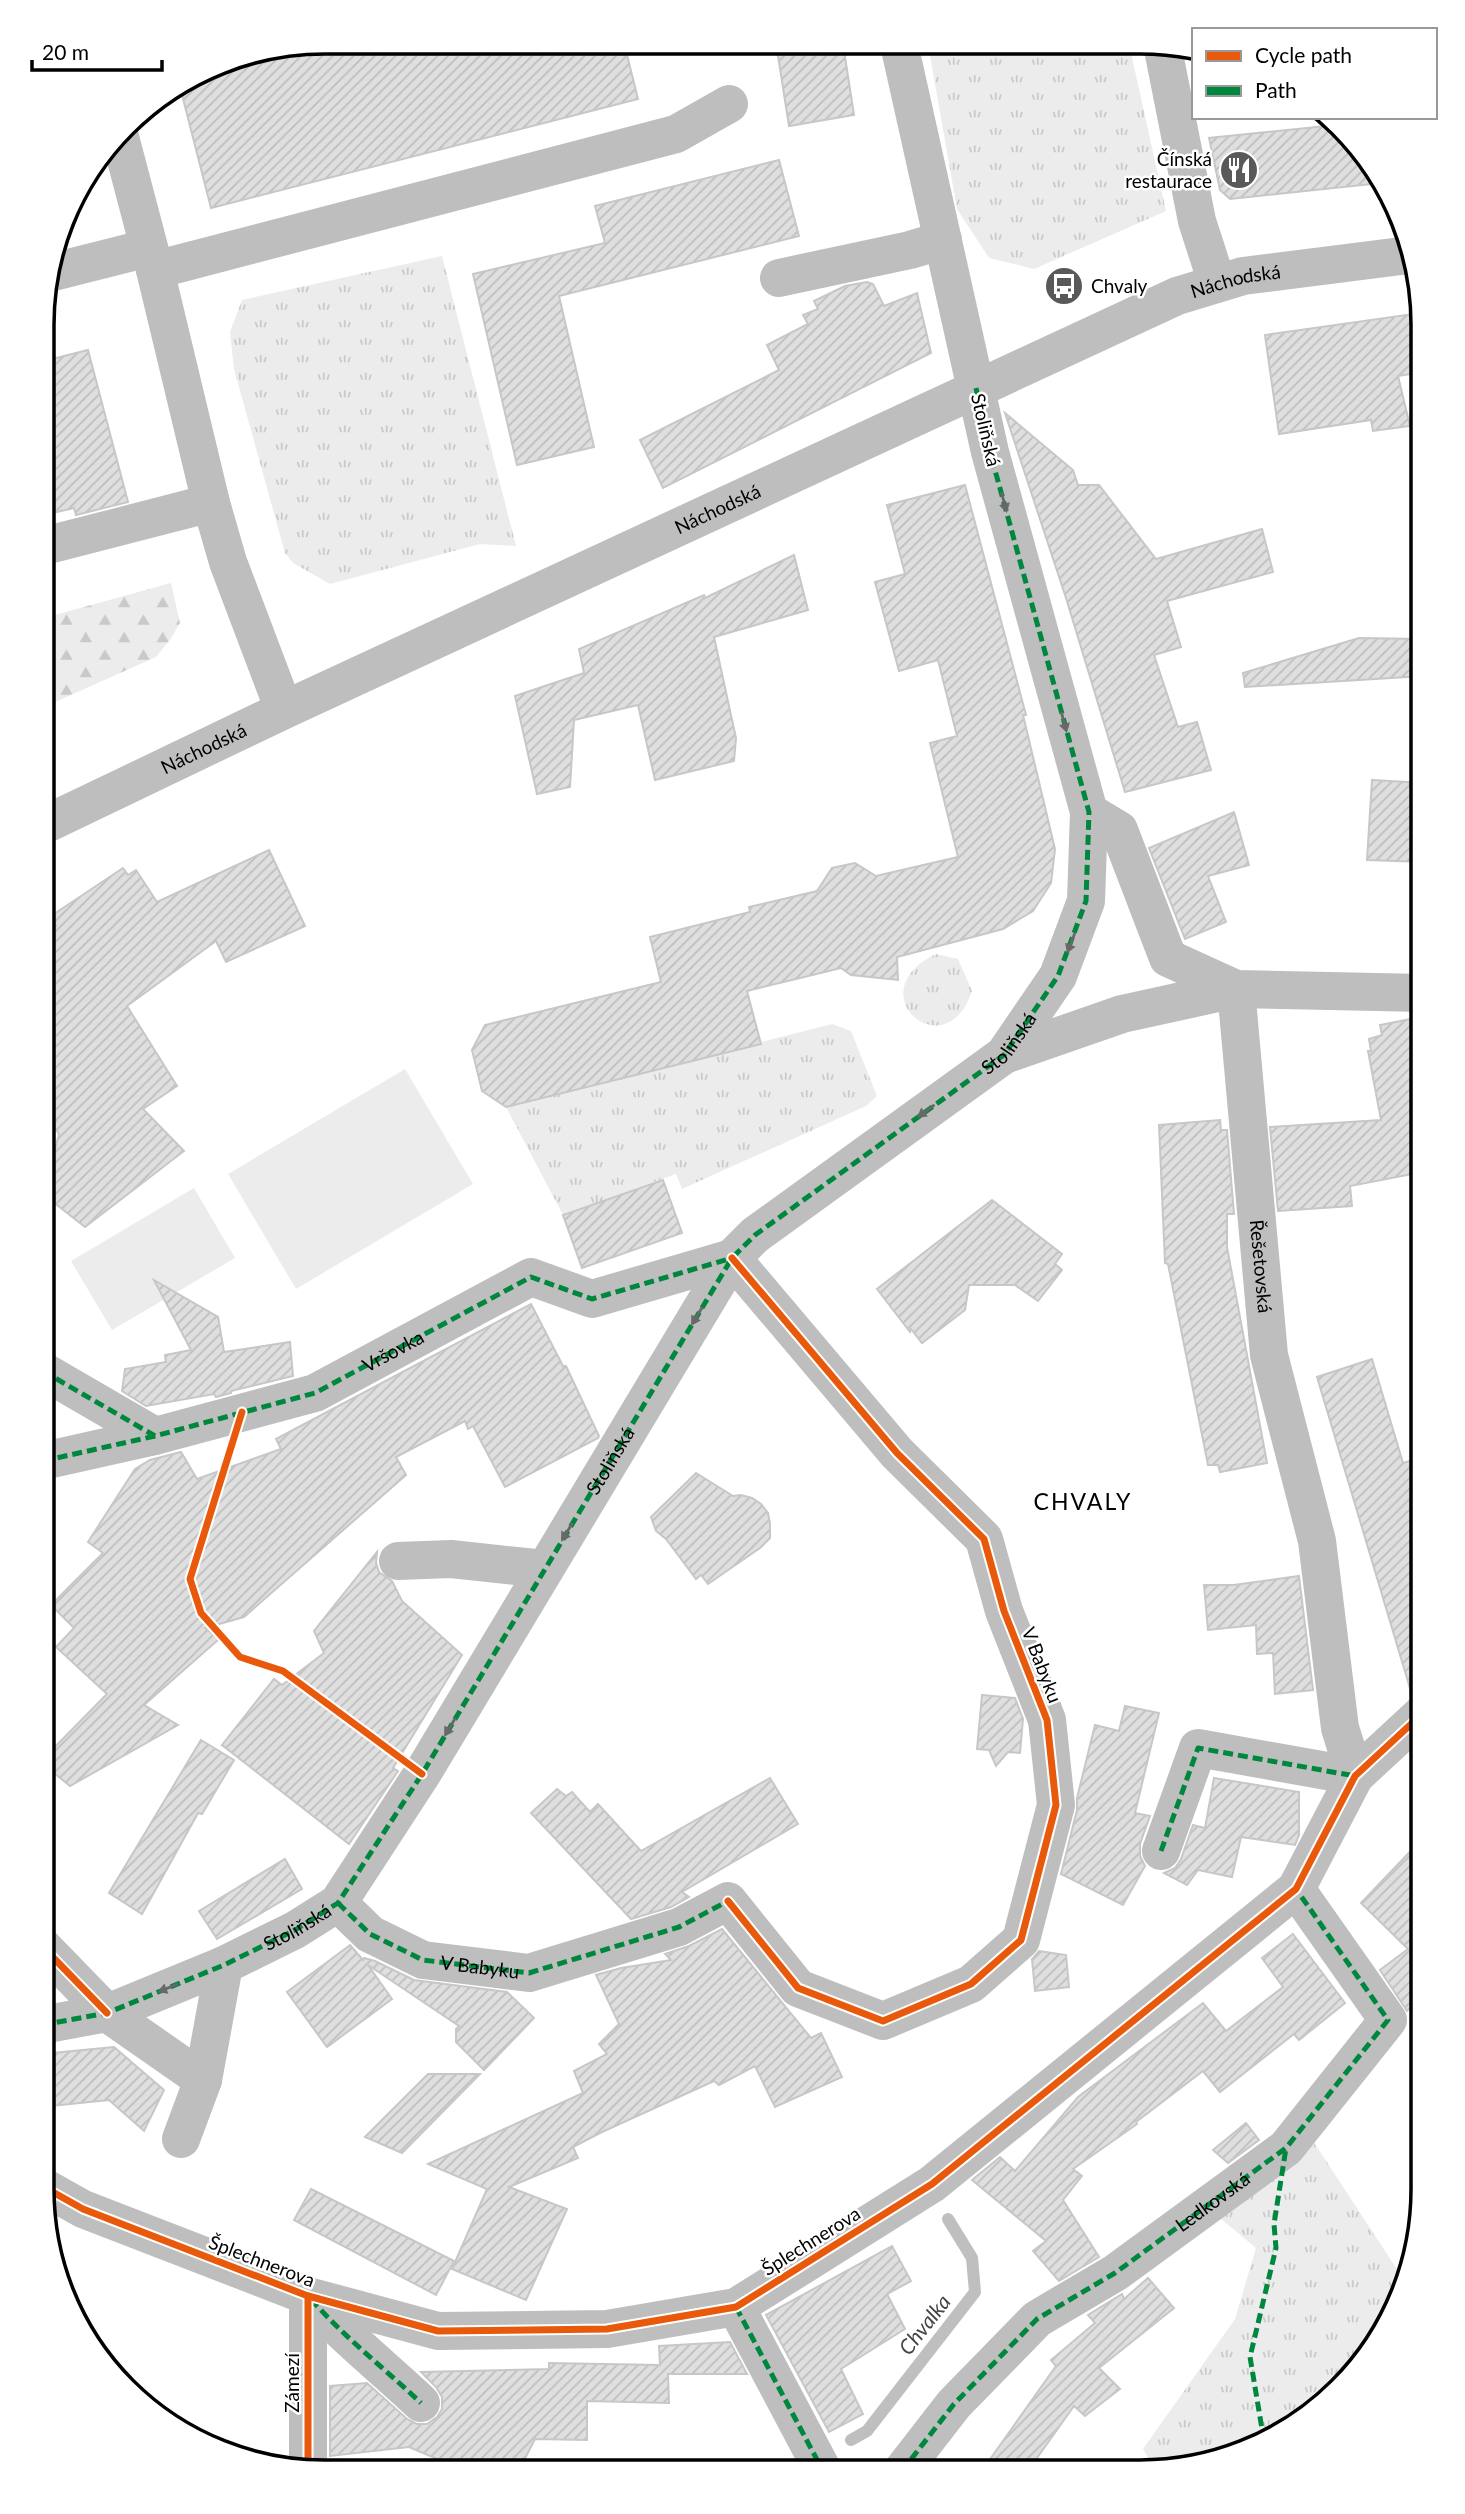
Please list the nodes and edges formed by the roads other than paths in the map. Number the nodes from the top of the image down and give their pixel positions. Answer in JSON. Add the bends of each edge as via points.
{"nodes":[{"id":1,"x":901,"y":54,"type":"edge"},
{"id":2,"x":1164,"y":56,"type":"edge"},
{"id":3,"x":729,"y":104,"type":"dead end"},
{"id":4,"x":122,"y":147,"type":"edge"},
{"id":5,"x":943,"y":240,"type":"junction"},
{"id":6,"x":1402,"y":256,"type":"edge"},
{"id":7,"x":151,"y":259,"type":"junction"},
{"id":8,"x":59,"y":272,"type":"edge"},
{"id":9,"x":779,"y":278,"type":"dead end"},
{"id":10,"x":1217,"y":283,"type":"junction"},
{"id":11,"x":976,"y":388,"type":"junction"},
{"id":12,"x":211,"y":503,"type":"junction"},
{"id":13,"x":54,"y":543,"type":"edge"},
{"id":14,"x":284,"y":710,"type":"junction"},
{"id":15,"x":1089,"y":812,"type":"junction"},
{"id":16,"x":54,"y":820,"type":"edge"},
{"id":17,"x":1236,"y":989,"type":"junction"},
{"id":18,"x":1411,"y":993,"type":"edge"},
{"id":19,"x":1004,"y":1055,"type":"junction"},
{"id":20,"x":732,"y":1258,"type":"junction"},
{"id":21,"x":54,"y":1377,"type":"edge"},
{"id":22,"x":155,"y":1436,"type":"junction"},
{"id":23,"x":54,"y":1459,"type":"edge"},
{"id":24,"x":398,"y":1561,"type":"dead end"},
{"id":25,"x":545,"y":1569,"type":"junction"},
{"id":26,"x":1411,"y":1724,"type":"edge"},
{"id":27,"x":1355,"y":1776,"type":"junction"},
{"id":28,"x":1161,"y":1851,"type":"dead end"},
{"id":29,"x":1296,"y":1889,"type":"junction"},
{"id":30,"x":338,"y":1903,"type":"junction"},
{"id":31,"x":54,"y":1958,"type":"edge"},
{"id":32,"x":224,"y":1965,"type":"junction"},
{"id":33,"x":107,"y":2013,"type":"junction"},
{"id":34,"x":54,"y":2023,"type":"edge"},
{"id":35,"x":203,"y":2080,"type":"junction"},
{"id":36,"x":181,"y":2139,"type":"dead end"},
{"id":37,"x":54,"y":2193,"type":"edge"},
{"id":38,"x":309,"y":2297,"type":"junction"},
{"id":39,"x":736,"y":2306,"type":"junction"},
{"id":40,"x":421,"y":2403,"type":"dead end"},
{"id":41,"x":308,"y":2459,"type":"edge"},
{"id":42,"x":817,"y":2460,"type":"edge"},
{"id":43,"x":911,"y":2460,"type":"edge"}],
"edges":[{"from":1,"to":5,"type":"street","name":"Stoliňská"},
{"from":2,"to":10,"type":"street","via":[[1197,221]]},
{"from":3,"to":7,"type":"street","via":[[676,134]]},
{"from":4,"to":7,"type":"street"},
{"from":5,"to":9,"type":"street"},
{"from":5,"to":11,"type":"street","name":"Stoliňská"},
{"from":6,"to":10,"type":"street","name":"Náchodská"},
{"from":7,"to":8,"type":"street"},
{"from":7,"to":12,"type":"street"},
{"from":10,"to":11,"type":"street","name":"Náchodská","via":[[1178,296]]},
{"from":11,"to":14,"type":"street","name":"Náchodská"},
{"from":11,"to":15,"type":"street","name":"Stoliňská","one_way":true},
{"from":12,"to":13,"type":"street"},
{"from":12,"to":14,"type":"street","via":[[242,603]]},
{"from":14,"to":16,"type":"street","name":"Náchodská"},
{"from":15,"to":17,"type":"street","via":[[1119,830],[1168,958]]},
{"from":15,"to":19,"type":"street","name":"Stoliňská","one_way":true,"via":[[1086,901],[1058,976]]},
{"from":17,"to":18,"type":"street"},
{"from":17,"to":19,"type":"street","via":[[1122,1014]]},
{"from":17,"to":27,"type":"street","name":"Řešetovská","via":[[1269,1355],[1317,1541],[1340,1728]]},
{"from":19,"to":20,"type":"street","name":"Stoliňská","one_way":true,"via":[[755,1235]]},
{"from":20,"to":22,"type":"street","name":"Vršovka","via":[[592,1299],[531,1277],[314,1393]]},
{"from":20,"to":25,"type":"street","name":"Stoliňská","one_way":true},
{"from":20,"to":30,"type":"street","name":"V Babyku","via":[[897,1453],[984,1539],[1004,1611],[1047,1720],[1056,1805],[1021,1940],[971,1984],[883,2021],[798,1987],[729,1901],[679,1927],[529,1973],[423,1959],[370,1934]]},
{"from":21,"to":22,"type":"street"},
{"from":22,"to":23,"type":"street","name":"Vršovka"},
{"from":24,"to":25,"type":"street","via":[[451,1559]]},
{"from":25,"to":30,"type":"street","name":"Stoliňská","one_way":true},
{"from":26,"to":27,"type":"street","name":"Šplechnerova"},
{"from":27,"to":28,"type":"street","via":[[1198,1748]]},
{"from":27,"to":29,"type":"street","name":"Šplechnerova"},
{"from":29,"to":39,"type":"street","name":"Šplechnerova","via":[[932,2184]]},
{"from":29,"to":43,"type":"street","name":"Ledkovská","via":[[1388,2020],[1286,2148],[1115,2273],[1037,2319],[954,2404]]},
{"from":30,"to":32,"type":"street","name":"Stoliňská"},
{"from":31,"to":33,"type":"street"},
{"from":32,"to":33,"type":"street","name":"Stoliňská","one_way":true},
{"from":32,"to":35,"type":"street"},
{"from":33,"to":34,"type":"street","name":"Stoliňská"},
{"from":33,"to":35,"type":"street"},
{"from":35,"to":36,"type":"street"},
{"from":37,"to":38,"type":"street","name":"Šplechnerova","via":[[83,2209]]},
{"from":38,"to":39,"type":"street","name":"Šplechnerova","via":[[438,2331],[607,2329]]},
{"from":38,"to":40,"type":"street","via":[[335,2327]]},
{"from":38,"to":41,"type":"street","name":"Zámezí"},
{"from":39,"to":42,"type":"street"}]}
